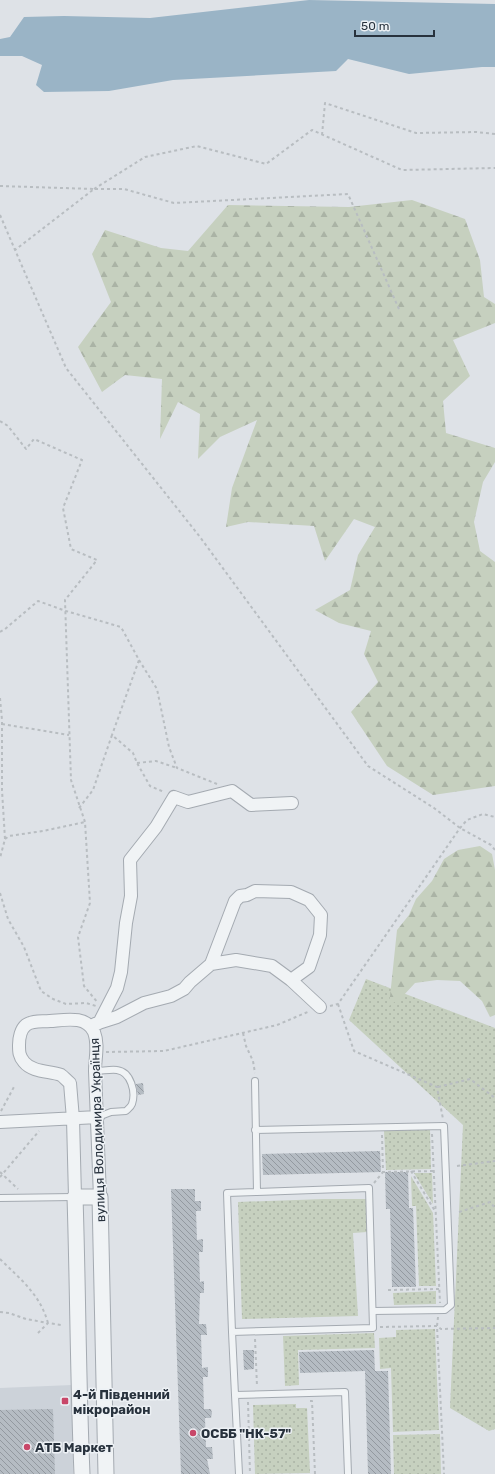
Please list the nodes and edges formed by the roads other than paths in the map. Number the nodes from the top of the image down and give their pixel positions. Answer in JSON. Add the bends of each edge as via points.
{"nodes":[{"id":1,"x":292,"y":803,"type":"dead end"},
{"id":2,"x":211,"y":964,"type":"junction"},
{"id":3,"x":291,"y":980,"type":"junction"},
{"id":4,"x":320,"y":1007,"type":"dead end"},
{"id":5,"x":95,"y":1024,"type":"junction"},
{"id":6,"x":95,"y":1071,"type":"junction"},
{"id":7,"x":255,"y":1081,"type":"road end"},
{"id":8,"x":98,"y":1117,"type":"junction"},
{"id":9,"x":73,"y":1119,"type":"junction"},
{"id":10,"x":0,"y":1122,"type":"edge"},
{"id":11,"x":255,"y":1130,"type":"junction"},
{"id":12,"x":257,"y":1192,"type":"junction"},
{"id":13,"x":75,"y":1197,"type":"junction"},
{"id":14,"x":0,"y":1198,"type":"edge"},
{"id":15,"x":100,"y":1198,"type":"junction"},
{"id":16,"x":373,"y":1311,"type":"junction"},
{"id":17,"x":232,"y":1332,"type":"junction"},
{"id":18,"x":235,"y":1395,"type":"junction"},
{"id":19,"x":82,"y":1474,"type":"edge"},
{"id":20,"x":106,"y":1474,"type":"edge"},
{"id":21,"x":239,"y":1474,"type":"edge"},
{"id":22,"x":348,"y":1474,"type":"edge"}],
"edges":[{"from":1,"to":5,"type":"street","via":[[251,805],[232,791],[188,802],[174,797],[156,827],[130,860],[131,896],[121,972],[117,988]]},
{"from":2,"to":3,"type":"street","via":[[236,960],[272,966]]},
{"from":2,"to":3,"type":"street","via":[[235,901],[240,896],[255,891],[291,892],[309,900],[321,915],[320,935],[310,967]]},
{"from":2,"to":5,"type":"street","via":[[184,989],[171,996]]},
{"from":3,"to":4,"type":"street"},
{"from":5,"to":6,"type":"street","name":"вулиця Володимира Українця"},
{"from":5,"to":9,"type":"street","name":"вулиця Володимира Українця","via":[[80,1020],[37,1021],[22,1030],[18,1043],[19,1055],[25,1063],[62,1076],[70,1083]]},
{"from":6,"to":8,"type":"street","name":"вулиця Володимира Українця"},
{"from":6,"to":8,"type":"lane","via":[[118,1070],[127,1075],[131,1081],[133,1097],[132,1105],[126,1111],[111,1112]]},
{"from":7,"to":11,"type":"lane"},
{"from":8,"to":9,"type":"street"},
{"from":8,"to":15,"type":"street","name":"вулиця Володимира Українця"},
{"from":9,"to":10,"type":"street"},
{"from":9,"to":13,"type":"street","name":"вулиця Володимира Українця"},
{"from":11,"to":12,"type":"lane"},
{"from":11,"to":16,"type":"lane","via":[[444,1126],[451,1306],[445,1310]]},
{"from":12,"to":16,"type":"lane","via":[[369,1188]]},
{"from":12,"to":17,"type":"lane","via":[[227,1193]]},
{"from":13,"to":14,"type":"lane"},
{"from":13,"to":15,"type":"street"},
{"from":13,"to":19,"type":"street","name":"вулиця Володимира Українця"},
{"from":15,"to":20,"type":"street","name":"вулиця Володимира Українця"},
{"from":16,"to":17,"type":"lane","via":[[373,1328]]},
{"from":17,"to":18,"type":"lane"},
{"from":18,"to":21,"type":"lane"},
{"from":18,"to":22,"type":"lane","via":[[345,1392]]}]}
